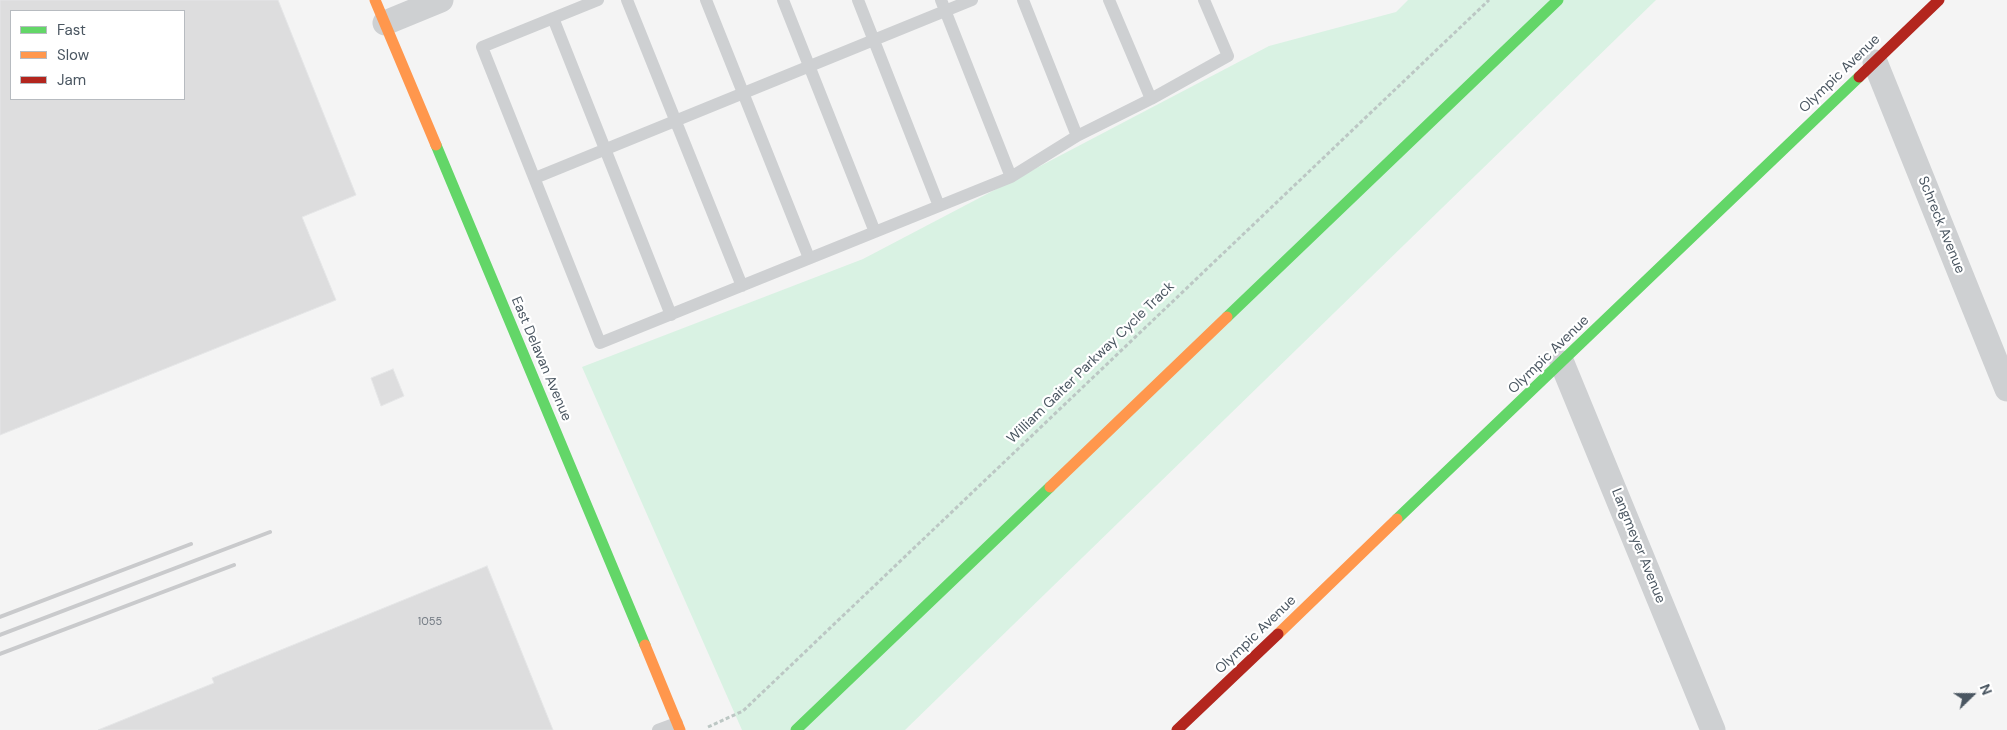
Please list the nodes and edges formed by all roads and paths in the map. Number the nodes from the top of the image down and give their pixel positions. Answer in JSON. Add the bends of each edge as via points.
{"nodes":[{"id":1,"x":375,"y":0,"type":"edge"},
{"id":2,"x":441,"y":0,"type":"edge"},
{"id":3,"x":598,"y":0,"type":"edge"},
{"id":4,"x":627,"y":0,"type":"edge"},
{"id":5,"x":706,"y":0,"type":"edge"},
{"id":6,"x":783,"y":0,"type":"edge"},
{"id":7,"x":858,"y":0,"type":"edge"},
{"id":8,"x":972,"y":0,"type":"edge"},
{"id":9,"x":1023,"y":0,"type":"edge"},
{"id":10,"x":1109,"y":0,"type":"edge"},
{"id":11,"x":1204,"y":0,"type":"edge"},
{"id":12,"x":1489,"y":0,"type":"edge"},
{"id":13,"x":1558,"y":0,"type":"edge"},
{"id":14,"x":1939,"y":0,"type":"edge"},
{"id":15,"x":568,"y":6,"type":"edge"},
{"id":16,"x":943,"y":6,"type":"edge"},
{"id":17,"x":553,"y":18,"type":"junction"},
{"id":18,"x":385,"y":23,"type":"junction"},
{"id":19,"x":874,"y":40,"type":"junction"},
{"id":20,"x":1875,"y":62,"type":"junction"},
{"id":21,"x":810,"y":66,"type":"junction"},
{"id":22,"x":744,"y":93,"type":"junction"},
{"id":23,"x":1151,"y":99,"type":"junction"},
{"id":24,"x":676,"y":120,"type":"junction"},
{"id":25,"x":1077,"y":136,"type":"junction"},
{"id":26,"x":605,"y":149,"type":"junction"},
{"id":27,"x":1011,"y":177,"type":"junction"},
{"id":28,"x":534,"y":178,"type":"junction"},
{"id":29,"x":939,"y":206,"type":"junction"},
{"id":30,"x":875,"y":232,"type":"junction"},
{"id":31,"x":809,"y":258,"type":"junction"},
{"id":32,"x":742,"y":286,"type":"junction"},
{"id":33,"x":671,"y":315,"type":"junction"},
{"id":34,"x":1562,"y":363,"type":"junction"},
{"id":35,"x":2007,"y":389,"type":"edge"},
{"id":36,"x":1189,"y":725,"type":"edge"},
{"id":37,"x":678,"y":727,"type":"edge"},
{"id":38,"x":658,"y":730,"type":"edge"},
{"id":39,"x":701,"y":730,"type":"edge"},
{"id":40,"x":796,"y":730,"type":"edge"},
{"id":41,"x":1713,"y":730,"type":"edge"}],
"edges":[{"from":1,"to":18,"type":"street","name":"East Delavan Avenue"},
{"from":2,"to":18,"type":"street"},
{"from":3,"to":15,"type":"lane"},
{"from":4,"to":24,"type":"lane"},
{"from":5,"to":22,"type":"lane"},
{"from":6,"to":21,"type":"lane"},
{"from":7,"to":19,"type":"lane"},
{"from":8,"to":16,"type":"lane"},
{"from":9,"to":25,"type":"lane"},
{"from":10,"to":23,"type":"lane"},
{"from":11,"to":23,"type":"lane","via":[[1228,56]]},
{"from":12,"to":39,"type":"path","name":"William Gaiter Parkway Cycle Track","via":[[744,711]]},
{"from":13,"to":40,"type":"street"},
{"from":14,"to":20,"type":"street","name":"Olympic Avenue"},
{"from":15,"to":17,"type":"lane"},
{"from":16,"to":19,"type":"lane"},
{"from":16,"to":27,"type":"lane"},
{"from":17,"to":26,"type":"lane"},
{"from":17,"to":28,"type":"lane","via":[[482,47]]},
{"from":18,"to":37,"type":"street","name":"East Delavan Avenue"},
{"from":19,"to":21,"type":"lane"},
{"from":19,"to":29,"type":"lane"},
{"from":20,"to":34,"type":"street","name":"Olympic Avenue"},
{"from":20,"to":35,"type":"street","name":"Schreck Avenue"},
{"from":21,"to":22,"type":"lane"},
{"from":21,"to":30,"type":"lane"},
{"from":22,"to":24,"type":"lane"},
{"from":22,"to":31,"type":"lane"},
{"from":23,"to":25,"type":"lane"},
{"from":24,"to":26,"type":"lane"},
{"from":24,"to":32,"type":"lane"},
{"from":25,"to":27,"type":"lane"},
{"from":26,"to":28,"type":"lane"},
{"from":26,"to":33,"type":"lane"},
{"from":27,"to":29,"type":"lane"},
{"from":28,"to":33,"type":"lane","via":[[600,343]]},
{"from":29,"to":30,"type":"lane"},
{"from":30,"to":31,"type":"lane"},
{"from":31,"to":32,"type":"lane"},
{"from":32,"to":33,"type":"lane"},
{"from":34,"to":36,"type":"street","name":"Olympic Avenue"},
{"from":34,"to":41,"type":"street","name":"Langmeyer Avenue"},
{"from":37,"to":38,"type":"lane"}]}
